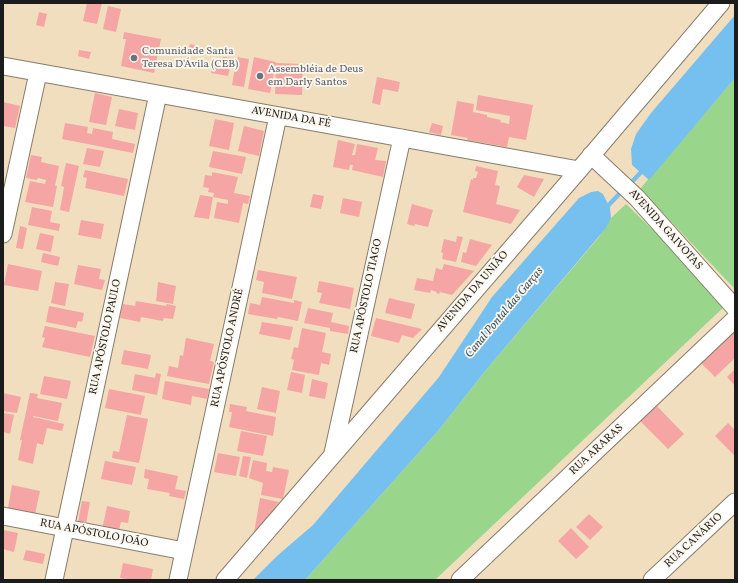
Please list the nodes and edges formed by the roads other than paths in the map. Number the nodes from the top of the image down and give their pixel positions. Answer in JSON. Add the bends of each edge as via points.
{"nodes":[{"id":1,"x":721,"y":3,"type":"edge"},
{"id":2,"x":3,"y":66,"type":"edge"},
{"id":3,"x":38,"y":73,"type":"junction"},
{"id":4,"x":158,"y":94,"type":"junction"},
{"id":5,"x":278,"y":116,"type":"junction"},
{"id":6,"x":402,"y":138,"type":"junction"},
{"id":7,"x":591,"y":155,"type":"junction"},
{"id":8,"x":579,"y":170,"type":"junction"},
{"id":9,"x":3,"y":234,"type":"edge"},
{"id":10,"x":735,"y":308,"type":"edge"},
{"id":11,"x":735,"y":319,"type":"edge"},
{"id":12,"x":332,"y":455,"type":"junction"},
{"id":13,"x":735,"y":502,"type":"edge"},
{"id":14,"x":3,"y":516,"type":"edge"},
{"id":15,"x":65,"y":529,"type":"junction"},
{"id":16,"x":184,"y":551,"type":"junction"},
{"id":17,"x":54,"y":580,"type":"edge"},
{"id":18,"x":178,"y":580,"type":"edge"},
{"id":19,"x":225,"y":580,"type":"edge"},
{"id":20,"x":460,"y":580,"type":"edge"},
{"id":21,"x":652,"y":580,"type":"edge"}],
"edges":[{"from":1,"to":7,"type":"street","name":"AVENIDA DA UNIÃO"},
{"from":2,"to":3,"type":"street","name":"AVENIDA DA FÉ"},
{"from":3,"to":4,"type":"street","name":"AVENIDA DA FÉ"},
{"from":3,"to":9,"type":"street"},
{"from":4,"to":5,"type":"street","name":"AVENIDA DA FÉ"},
{"from":4,"to":15,"type":"street","name":"RUA APÓSTOLO PAULO"},
{"from":5,"to":6,"type":"street","name":"AVENIDA DA FÉ"},
{"from":5,"to":16,"type":"street","name":"RUA APÓSTOLO ANDRÉ"},
{"from":6,"to":8,"type":"street","name":"AVENIDA DA FÉ"},
{"from":6,"to":12,"type":"street","name":"RUA APÓSTOLO TIAGO"},
{"from":7,"to":8,"type":"street","name":"AVENIDA DA UNIÃO"},
{"from":7,"to":10,"type":"street","name":"AVENIDA GAIVOTAS","via":[[636,198]]},
{"from":8,"to":12,"type":"street","name":"AVENIDA DA UNIÃO"},
{"from":11,"to":20,"type":"street","name":"RUA ARARAS"},
{"from":12,"to":19,"type":"street","name":"AVENIDA DA UNIÃO"},
{"from":13,"to":21,"type":"street","name":"RUA CANÁRIO"},
{"from":14,"to":15,"type":"street","name":"RUA APÓSTOLO JOÃO"},
{"from":15,"to":16,"type":"street","name":"RUA APÓSTOLO JOÃO"},
{"from":15,"to":17,"type":"street","name":"RUA APÓSTOLO PAULO"},
{"from":16,"to":18,"type":"street","name":"RUA APÓSTOLO ANDRÉ"}]}
